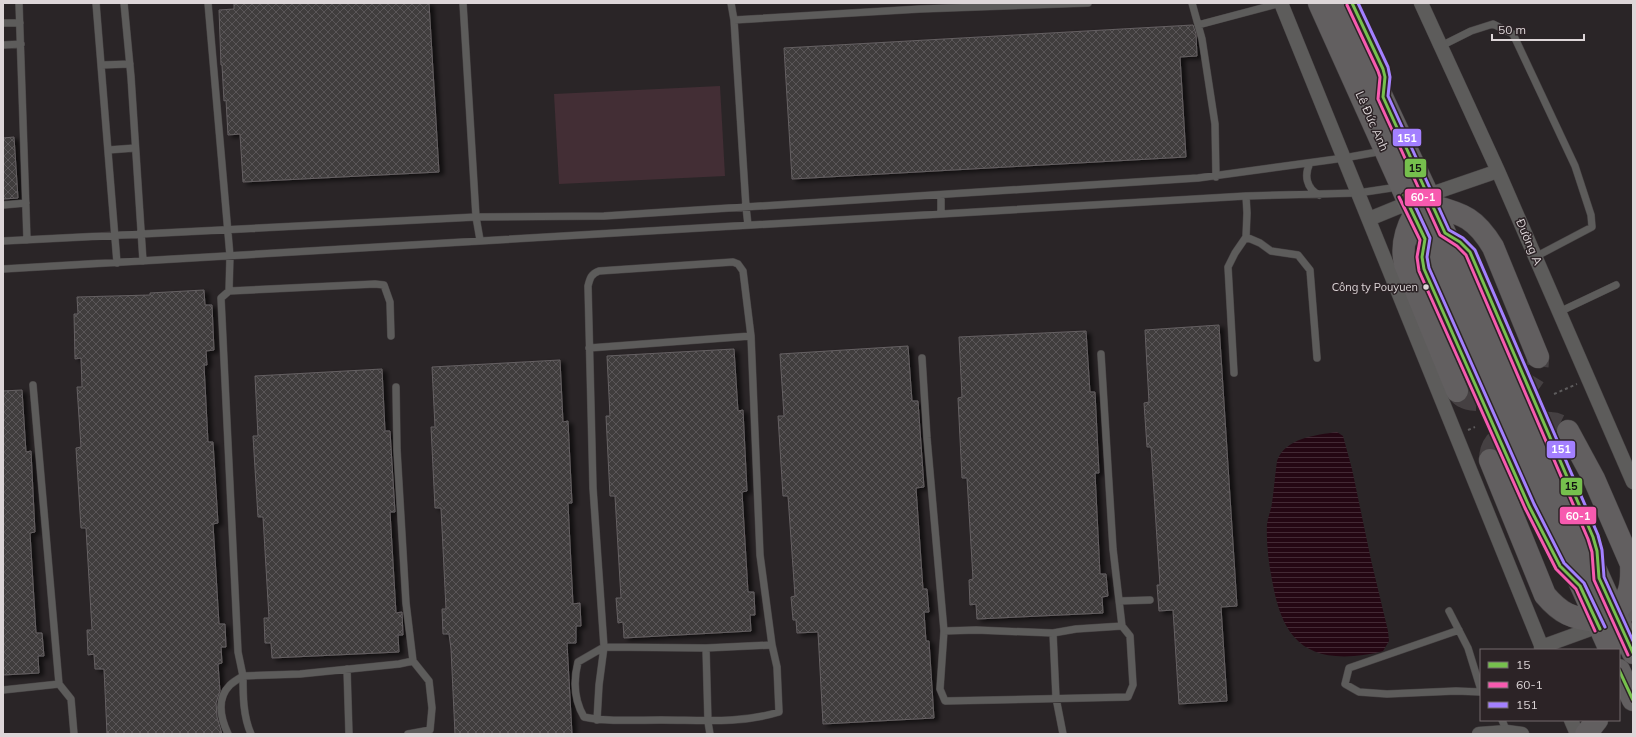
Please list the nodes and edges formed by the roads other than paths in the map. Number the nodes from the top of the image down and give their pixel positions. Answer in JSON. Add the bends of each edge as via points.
{"nodes":[{"id":1,"x":19,"y":3,"type":"edge"},
{"id":2,"x":96,"y":3,"type":"edge"},
{"id":3,"x":124,"y":3,"type":"edge"},
{"id":4,"x":208,"y":3,"type":"edge"},
{"id":5,"x":463,"y":3,"type":"edge"},
{"id":6,"x":731,"y":3,"type":"edge"},
{"id":7,"x":1088,"y":3,"type":"edge"},
{"id":8,"x":1192,"y":3,"type":"edge"},
{"id":9,"x":1281,"y":3,"type":"edge"},
{"id":10,"x":1319,"y":3,"type":"edge"},
{"id":11,"x":1338,"y":3,"type":"edge"},
{"id":12,"x":1352,"y":3,"type":"edge"},
{"id":13,"x":1425,"y":4,"type":"edge"},
{"id":14,"x":920,"y":6,"type":"edge"},
{"id":15,"x":734,"y":20,"type":"junction"},
{"id":16,"x":3,"y":23,"type":"edge"},
{"id":17,"x":20,"y":23,"type":"junction"},
{"id":18,"x":1198,"y":25,"type":"junction"},
{"id":19,"x":21,"y":44,"type":"junction"},
{"id":20,"x":3,"y":45,"type":"edge"},
{"id":21,"x":1441,"y":46,"type":"junction"},
{"id":22,"x":130,"y":64,"type":"junction"},
{"id":23,"x":101,"y":65,"type":"junction"},
{"id":24,"x":1383,"y":97,"type":"junction"},
{"id":25,"x":136,"y":148,"type":"junction"},
{"id":26,"x":108,"y":150,"type":"junction"},
{"id":27,"x":1385,"y":150,"type":"junction"},
{"id":28,"x":1344,"y":158,"type":"junction"},
{"id":29,"x":1310,"y":163,"type":"junction"},
{"id":30,"x":1498,"y":171,"type":"junction"},
{"id":31,"x":1216,"y":177,"type":"junction"},
{"id":32,"x":1358,"y":193,"type":"junction"},
{"id":33,"x":941,"y":195,"type":"junction"},
{"id":34,"x":1320,"y":195,"type":"junction"},
{"id":35,"x":1246,"y":196,"type":"junction"},
{"id":36,"x":1431,"y":201,"type":"junction"},
{"id":37,"x":1408,"y":202,"type":"junction"},
{"id":38,"x":26,"y":203,"type":"junction"},
{"id":39,"x":3,"y":205,"type":"edge"},
{"id":40,"x":746,"y":207,"type":"junction"},
{"id":41,"x":941,"y":213,"type":"junction"},
{"id":42,"x":476,"y":217,"type":"junction"},
{"id":43,"x":1368,"y":219,"type":"junction"},
{"id":44,"x":748,"y":225,"type":"junction"},
{"id":45,"x":228,"y":229,"type":"junction"},
{"id":46,"x":141,"y":234,"type":"junction"},
{"id":47,"x":114,"y":235,"type":"junction"},
{"id":48,"x":1246,"y":237,"type":"junction"},
{"id":49,"x":27,"y":240,"type":"junction"},
{"id":50,"x":480,"y":240,"type":"junction"},
{"id":51,"x":3,"y":241,"type":"edge"},
{"id":52,"x":230,"y":256,"type":"junction"},
{"id":53,"x":1535,"y":256,"type":"junction"},
{"id":54,"x":143,"y":261,"type":"junction"},
{"id":55,"x":117,"y":263,"type":"junction"},
{"id":56,"x":3,"y":269,"type":"edge"},
{"id":57,"x":1616,"y":285,"type":"dead end"},
{"id":58,"x":229,"y":291,"type":"junction"},
{"id":59,"x":1559,"y":312,"type":"junction"},
{"id":60,"x":391,"y":336,"type":"dead end"},
{"id":61,"x":751,"y":336,"type":"junction"},
{"id":62,"x":589,"y":348,"type":"junction"},
{"id":63,"x":1101,"y":354,"type":"dead end"},
{"id":64,"x":1538,"y":357,"type":"tunnel mouth"},
{"id":65,"x":922,"y":358,"type":"dead end"},
{"id":66,"x":1317,"y":358,"type":"dead end"},
{"id":67,"x":1234,"y":373,"type":"dead end"},
{"id":68,"x":33,"y":385,"type":"dead end"},
{"id":69,"x":396,"y":387,"type":"dead end"},
{"id":70,"x":1457,"y":391,"type":"tunnel mouth"},
{"id":71,"x":1568,"y":431,"type":"tunnel mouth"},
{"id":72,"x":1490,"y":460,"type":"tunnel mouth"},
{"id":73,"x":1632,"y":478,"type":"edge"},
{"id":74,"x":1590,"y":582,"type":"junction"},
{"id":75,"x":1150,"y":600,"type":"dead end"},
{"id":76,"x":1119,"y":601,"type":"junction"},
{"id":77,"x":1449,"y":611,"type":"dead end"},
{"id":78,"x":1612,"y":619,"type":"edge"},
{"id":79,"x":1122,"y":626,"type":"junction"},
{"id":80,"x":1458,"y":630,"type":"junction"},
{"id":81,"x":944,"y":631,"type":"junction"},
{"id":82,"x":1052,"y":632,"type":"junction"},
{"id":83,"x":772,"y":645,"type":"junction"},
{"id":84,"x":604,"y":647,"type":"junction"},
{"id":85,"x":706,"y":648,"type":"junction"},
{"id":86,"x":1542,"y":648,"type":"edge"},
{"id":87,"x":1610,"y":649,"type":"edge"},
{"id":88,"x":1633,"y":653,"type":"edge"},
{"id":89,"x":413,"y":661,"type":"junction"},
{"id":90,"x":347,"y":669,"type":"junction"},
{"id":91,"x":1620,"y":672,"type":"edge"},
{"id":92,"x":243,"y":676,"type":"junction"},
{"id":93,"x":59,"y":684,"type":"junction"},
{"id":94,"x":1480,"y":688,"type":"edge"},
{"id":95,"x":3,"y":690,"type":"edge"},
{"id":96,"x":1480,"y":691,"type":"edge"},
{"id":97,"x":1056,"y":698,"type":"junction"},
{"id":98,"x":1633,"y":700,"type":"edge"},
{"id":99,"x":597,"y":720,"type":"junction"},
{"id":100,"x":1571,"y":721,"type":"edge"},
{"id":101,"x":1596,"y":721,"type":"edge"},
{"id":102,"x":708,"y":722,"type":"junction"},
{"id":103,"x":1505,"y":726,"type":"edge"},
{"id":104,"x":74,"y":734,"type":"edge"},
{"id":105,"x":228,"y":734,"type":"edge"},
{"id":106,"x":251,"y":734,"type":"edge"},
{"id":107,"x":349,"y":734,"type":"edge"},
{"id":108,"x":408,"y":734,"type":"edge"},
{"id":109,"x":710,"y":734,"type":"edge"},
{"id":110,"x":1063,"y":734,"type":"edge"},
{"id":111,"x":1480,"y":734,"type":"edge"},
{"id":112,"x":1522,"y":734,"type":"edge"},
{"id":113,"x":1577,"y":734,"type":"edge"},
{"id":114,"x":1586,"y":734,"type":"edge"}],
"edges":[{"from":1,"to":17,"type":"lane"},
{"from":2,"to":23,"type":"lane"},
{"from":3,"to":22,"type":"lane"},
{"from":4,"to":45,"type":"lane"},
{"from":5,"to":42,"type":"lane"},
{"from":6,"to":15,"type":"lane"},
{"from":7,"to":14,"type":"lane"},
{"from":8,"to":18,"type":"lane"},
{"from":9,"to":18,"type":"lane"},
{"from":9,"to":28,"type":"street"},
{"from":10,"to":27,"type":"highway","name":"Lê Đức Anh"},
{"from":11,"to":24,"type":"highway","name":"Lê Đức Anh"},
{"from":12,"to":24,"type":"highway","name":"Lê Đức Anh","via":[[1383,69]]},
{"from":13,"to":21,"type":"street","name":"Đường A"},
{"from":14,"to":15,"type":"lane"},
{"from":15,"to":40,"type":"lane"},
{"from":16,"to":17,"type":"lane"},
{"from":17,"to":19,"type":"lane"},
{"from":18,"to":31,"type":"lane","via":[[1215,124]]},
{"from":19,"to":20,"type":"lane"},
{"from":19,"to":38,"type":"lane"},
{"from":21,"to":30,"type":"street","name":"Đường A"},
{"from":21,"to":53,"type":"lane","via":[[1471,31],[1493,24],[1513,34],[1575,166],[1592,227]]},
{"from":22,"to":23,"type":"lane"},
{"from":22,"to":25,"type":"lane"},
{"from":23,"to":26,"type":"lane"},
{"from":24,"to":36,"type":"highway","name":"Lê Đức Anh"},
{"from":25,"to":26,"type":"lane"},
{"from":25,"to":46,"type":"lane"},
{"from":26,"to":47,"type":"lane"},
{"from":27,"to":28,"type":"lane"},
{"from":27,"to":37,"type":"highway","name":"Lê Đức Anh"},
{"from":28,"to":29,"type":"lane"},
{"from":28,"to":32,"type":"street"},
{"from":29,"to":31,"type":"lane"},
{"from":29,"to":34,"type":"lane","via":[[1307,181]]},
{"from":30,"to":36,"type":"street"},
{"from":30,"to":53,"type":"street","name":"Đường A"},
{"from":31,"to":33,"type":"lane"},
{"from":32,"to":34,"type":"lane"},
{"from":32,"to":37,"type":"lane"},
{"from":32,"to":43,"type":"street"},
{"from":33,"to":40,"type":"lane"},
{"from":33,"to":41,"type":"lane"},
{"from":34,"to":35,"type":"lane"},
{"from":35,"to":41,"type":"lane"},
{"from":35,"to":48,"type":"lane"},
{"from":36,"to":64,"type":"highway","via":[[1471,220],[1484,232],[1493,247]]},
{"from":36,"to":74,"type":"highway","name":"Lê Đức Anh","via":[[1446,233],[1470,252],[1593,537],[1597,551]]},
{"from":37,"to":43,"type":"street"},
{"from":37,"to":70,"type":"highway","via":[[1403,254],[1405,264]]},
{"from":37,"to":74,"type":"highway","name":"Lê Đức Anh","via":[[1424,239],[1424,269],[1529,506],[1560,566],[1569,576]]},
{"from":38,"to":39,"type":"lane"},
{"from":38,"to":49,"type":"lane"},
{"from":40,"to":42,"type":"lane","via":[[604,216]]},
{"from":40,"to":44,"type":"lane"},
{"from":41,"to":44,"type":"lane"},
{"from":42,"to":45,"type":"lane"},
{"from":42,"to":50,"type":"lane"},
{"from":43,"to":86,"type":"street"},
{"from":44,"to":50,"type":"lane"},
{"from":45,"to":46,"type":"lane"},
{"from":45,"to":52,"type":"lane"},
{"from":46,"to":47,"type":"lane"},
{"from":46,"to":54,"type":"lane"},
{"from":47,"to":49,"type":"lane"},
{"from":47,"to":55,"type":"lane"},
{"from":48,"to":66,"type":"lane","via":[[1271,251],[1298,255],[1310,270]]},
{"from":48,"to":67,"type":"lane","via":[[1234,253],[1228,267]]},
{"from":49,"to":51,"type":"lane"},
{"from":50,"to":52,"type":"lane"},
{"from":52,"to":54,"type":"lane"},
{"from":52,"to":58,"type":"lane"},
{"from":53,"to":59,"type":"street","name":"Đường A"},
{"from":54,"to":55,"type":"lane"},
{"from":55,"to":56,"type":"lane"},
{"from":57,"to":59,"type":"lane"},
{"from":58,"to":60,"type":"lane","via":[[384,285],[390,302]]},
{"from":58,"to":92,"type":"lane","via":[[221,298],[238,652]]},
{"from":59,"to":73,"type":"street","name":"Đường A"},
{"from":61,"to":62,"type":"lane"},
{"from":61,"to":62,"type":"lane","via":[[743,271],[738,264],[733,262],[607,270],[593,273],[588,286]]},
{"from":61,"to":83,"type":"lane","via":[[760,555]]},
{"from":62,"to":84,"type":"lane","via":[[593,488]]},
{"from":63,"to":76,"type":"lane","via":[[1113,549]]},
{"from":65,"to":81,"type":"lane"},
{"from":68,"to":93,"type":"lane"},
{"from":69,"to":89,"type":"lane","via":[[406,603]]},
{"from":71,"to":78,"type":"highway","via":[[1594,479],[1630,564],[1632,579],[1629,593]]},
{"from":72,"to":78,"type":"highway","via":[[1545,595],[1555,608],[1580,619]]},
{"from":74,"to":78,"type":"highway","name":"Lê Đức Anh"},
{"from":75,"to":76,"type":"lane"},
{"from":76,"to":79,"type":"lane"},
{"from":77,"to":80,"type":"lane"},
{"from":78,"to":86,"type":"street"},
{"from":78,"to":87,"type":"highway","name":"Lê Đức Anh"},
{"from":78,"to":88,"type":"highway","name":"Lê Đức Anh"},
{"from":79,"to":82,"type":"lane"},
{"from":79,"to":97,"type":"lane","via":[[1130,636],[1134,685],[1128,696]]},
{"from":80,"to":94,"type":"lane","via":[[1468,648]]},
{"from":80,"to":96,"type":"lane","via":[[1349,668],[1345,684],[1359,692],[1387,694]]},
{"from":81,"to":82,"type":"lane"},
{"from":81,"to":97,"type":"lane","via":[[940,689],[945,701]]},
{"from":82,"to":97,"type":"lane"},
{"from":83,"to":85,"type":"lane"},
{"from":83,"to":102,"type":"lane","via":[[779,712],[760,718]]},
{"from":84,"to":85,"type":"lane"},
{"from":84,"to":99,"type":"lane"},
{"from":84,"to":99,"type":"lane","via":[[578,662],[574,676],[575,694],[584,718]]},
{"from":85,"to":102,"type":"lane"},
{"from":89,"to":90,"type":"lane"},
{"from":89,"to":108,"type":"lane","via":[[429,681],[432,708],[430,730]]},
{"from":90,"to":92,"type":"lane"},
{"from":90,"to":107,"type":"lane"},
{"from":91,"to":98,"type":"highway"},
{"from":92,"to":105,"type":"lane","via":[[229,686],[221,701],[222,721]]},
{"from":92,"to":106,"type":"lane","via":[[243,696]]},
{"from":93,"to":95,"type":"lane"},
{"from":93,"to":104,"type":"lane","via":[[71,699]]},
{"from":97,"to":110,"type":"lane"},
{"from":99,"to":102,"type":"lane"},
{"from":100,"to":113,"type":"street"},
{"from":101,"to":114,"type":"highway"},
{"from":102,"to":109,"type":"lane"},
{"from":103,"to":111,"type":"street"},
{"from":103,"to":112,"type":"street"}]}
